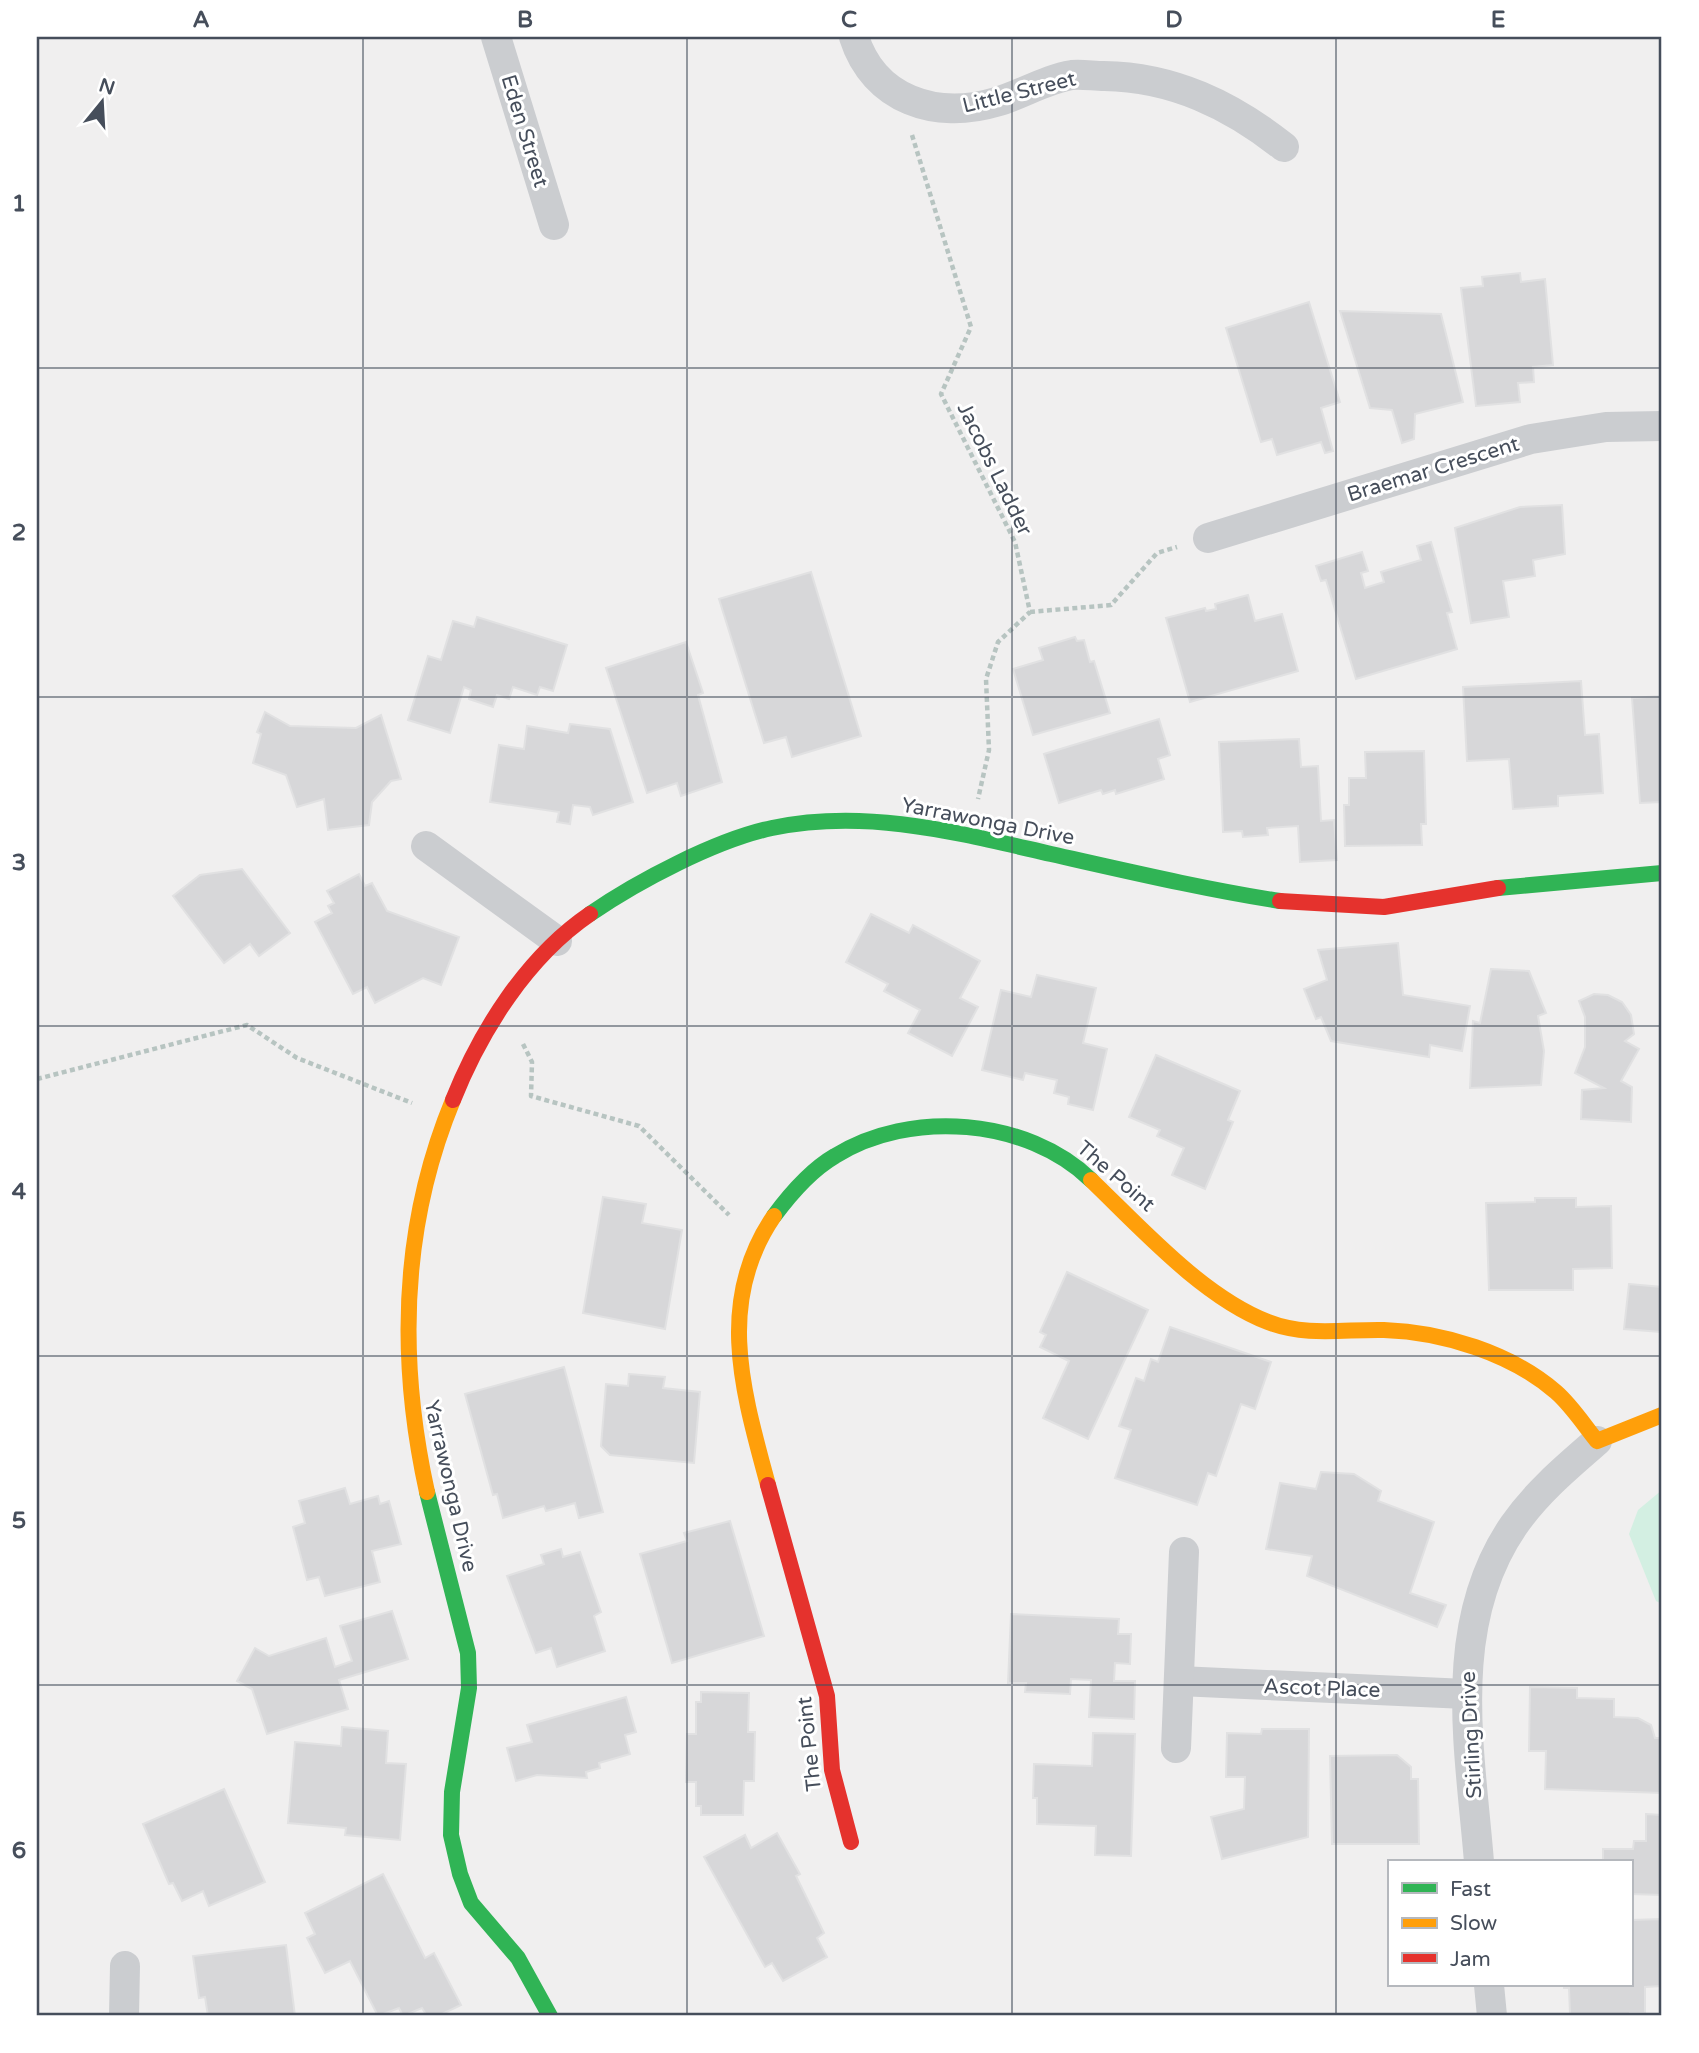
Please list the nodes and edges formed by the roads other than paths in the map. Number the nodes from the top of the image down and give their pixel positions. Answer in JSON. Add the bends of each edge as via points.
{"nodes":[{"id":1,"x":496,"y":37,"type":"edge"},
{"id":2,"x":854,"y":37,"type":"edge"},
{"id":3,"x":1284,"y":147,"type":"dead end"},
{"id":4,"x":554,"y":225,"type":"dead end"},
{"id":5,"x":1662,"y":426,"type":"edge"},
{"id":6,"x":1208,"y":538,"type":"road end"},
{"id":7,"x":426,"y":846,"type":"dead end"},
{"id":8,"x":1662,"y":873,"type":"edge"},
{"id":9,"x":556,"y":941,"type":"junction"},
{"id":10,"x":1662,"y":1415,"type":"edge"},
{"id":11,"x":1597,"y":1441,"type":"junction"},
{"id":12,"x":1184,"y":1552,"type":"dead end"},
{"id":13,"x":1179,"y":1681,"type":"junction"},
{"id":14,"x":1466,"y":1694,"type":"junction"},
{"id":15,"x":1176,"y":1748,"type":"dead end"},
{"id":16,"x":851,"y":1842,"type":"dead end"},
{"id":17,"x":1479,"y":1860,"type":"edge"},
{"id":18,"x":125,"y":1966,"type":"dead end"},
{"id":19,"x":1489,"y":1986,"type":"edge"},
{"id":20,"x":124,"y":2016,"type":"edge"},
{"id":21,"x":550,"y":2016,"type":"edge"},
{"id":22,"x":1492,"y":2016,"type":"edge"}],
"edges":[{"from":1,"to":4,"type":"street","name":"Eden Street"},
{"from":2,"to":3,"type":"street","name":"Little Street","via":[[861,59],[885,86],[912,103],[949,109],[993,103],[1072,75],[1128,76],[1212,100],[1248,118]]},
{"from":5,"to":6,"type":"street","name":"Braemar Crescent","via":[[1606,427],[1531,439]]},
{"from":7,"to":9,"type":"street"},
{"from":8,"to":9,"type":"street","name":"Yarrawonga Drive","via":[[1550,881],[1372,908],[1241,897],[968,835],[895,824],[840,822],[773,828],[663,872],[606,903]]},
{"from":9,"to":21,"type":"street","name":"Yarrawonga Drive","via":[[497,1014],[469,1059],[446,1116],[417,1223],[407,1340],[414,1434],[468,1653],[469,1688],[452,1792],[451,1835],[471,1903],[518,1958]]},
{"from":10,"to":11,"type":"street"},
{"from":11,"to":14,"type":"street","name":"Stirling Drive","via":[[1514,1525],[1489,1569],[1474,1616]]},
{"from":11,"to":16,"type":"street","name":"The Point","via":[[1556,1392],[1495,1354],[1396,1332],[1317,1334],[1282,1328],[1250,1315],[1219,1294],[1063,1157],[1016,1136],[966,1126],[888,1130],[829,1158],[791,1191],[748,1261],[739,1301],[739,1352],[746,1400],[827,1696],[827,1747],[834,1791]]},
{"from":12,"to":13,"type":"street"},
{"from":13,"to":14,"type":"street","name":"Ascot Place"},
{"from":13,"to":15,"type":"street"},
{"from":14,"to":17,"type":"street","name":"Stirling Drive"},
{"from":18,"to":20,"type":"street"},
{"from":19,"to":22,"type":"street"}]}
